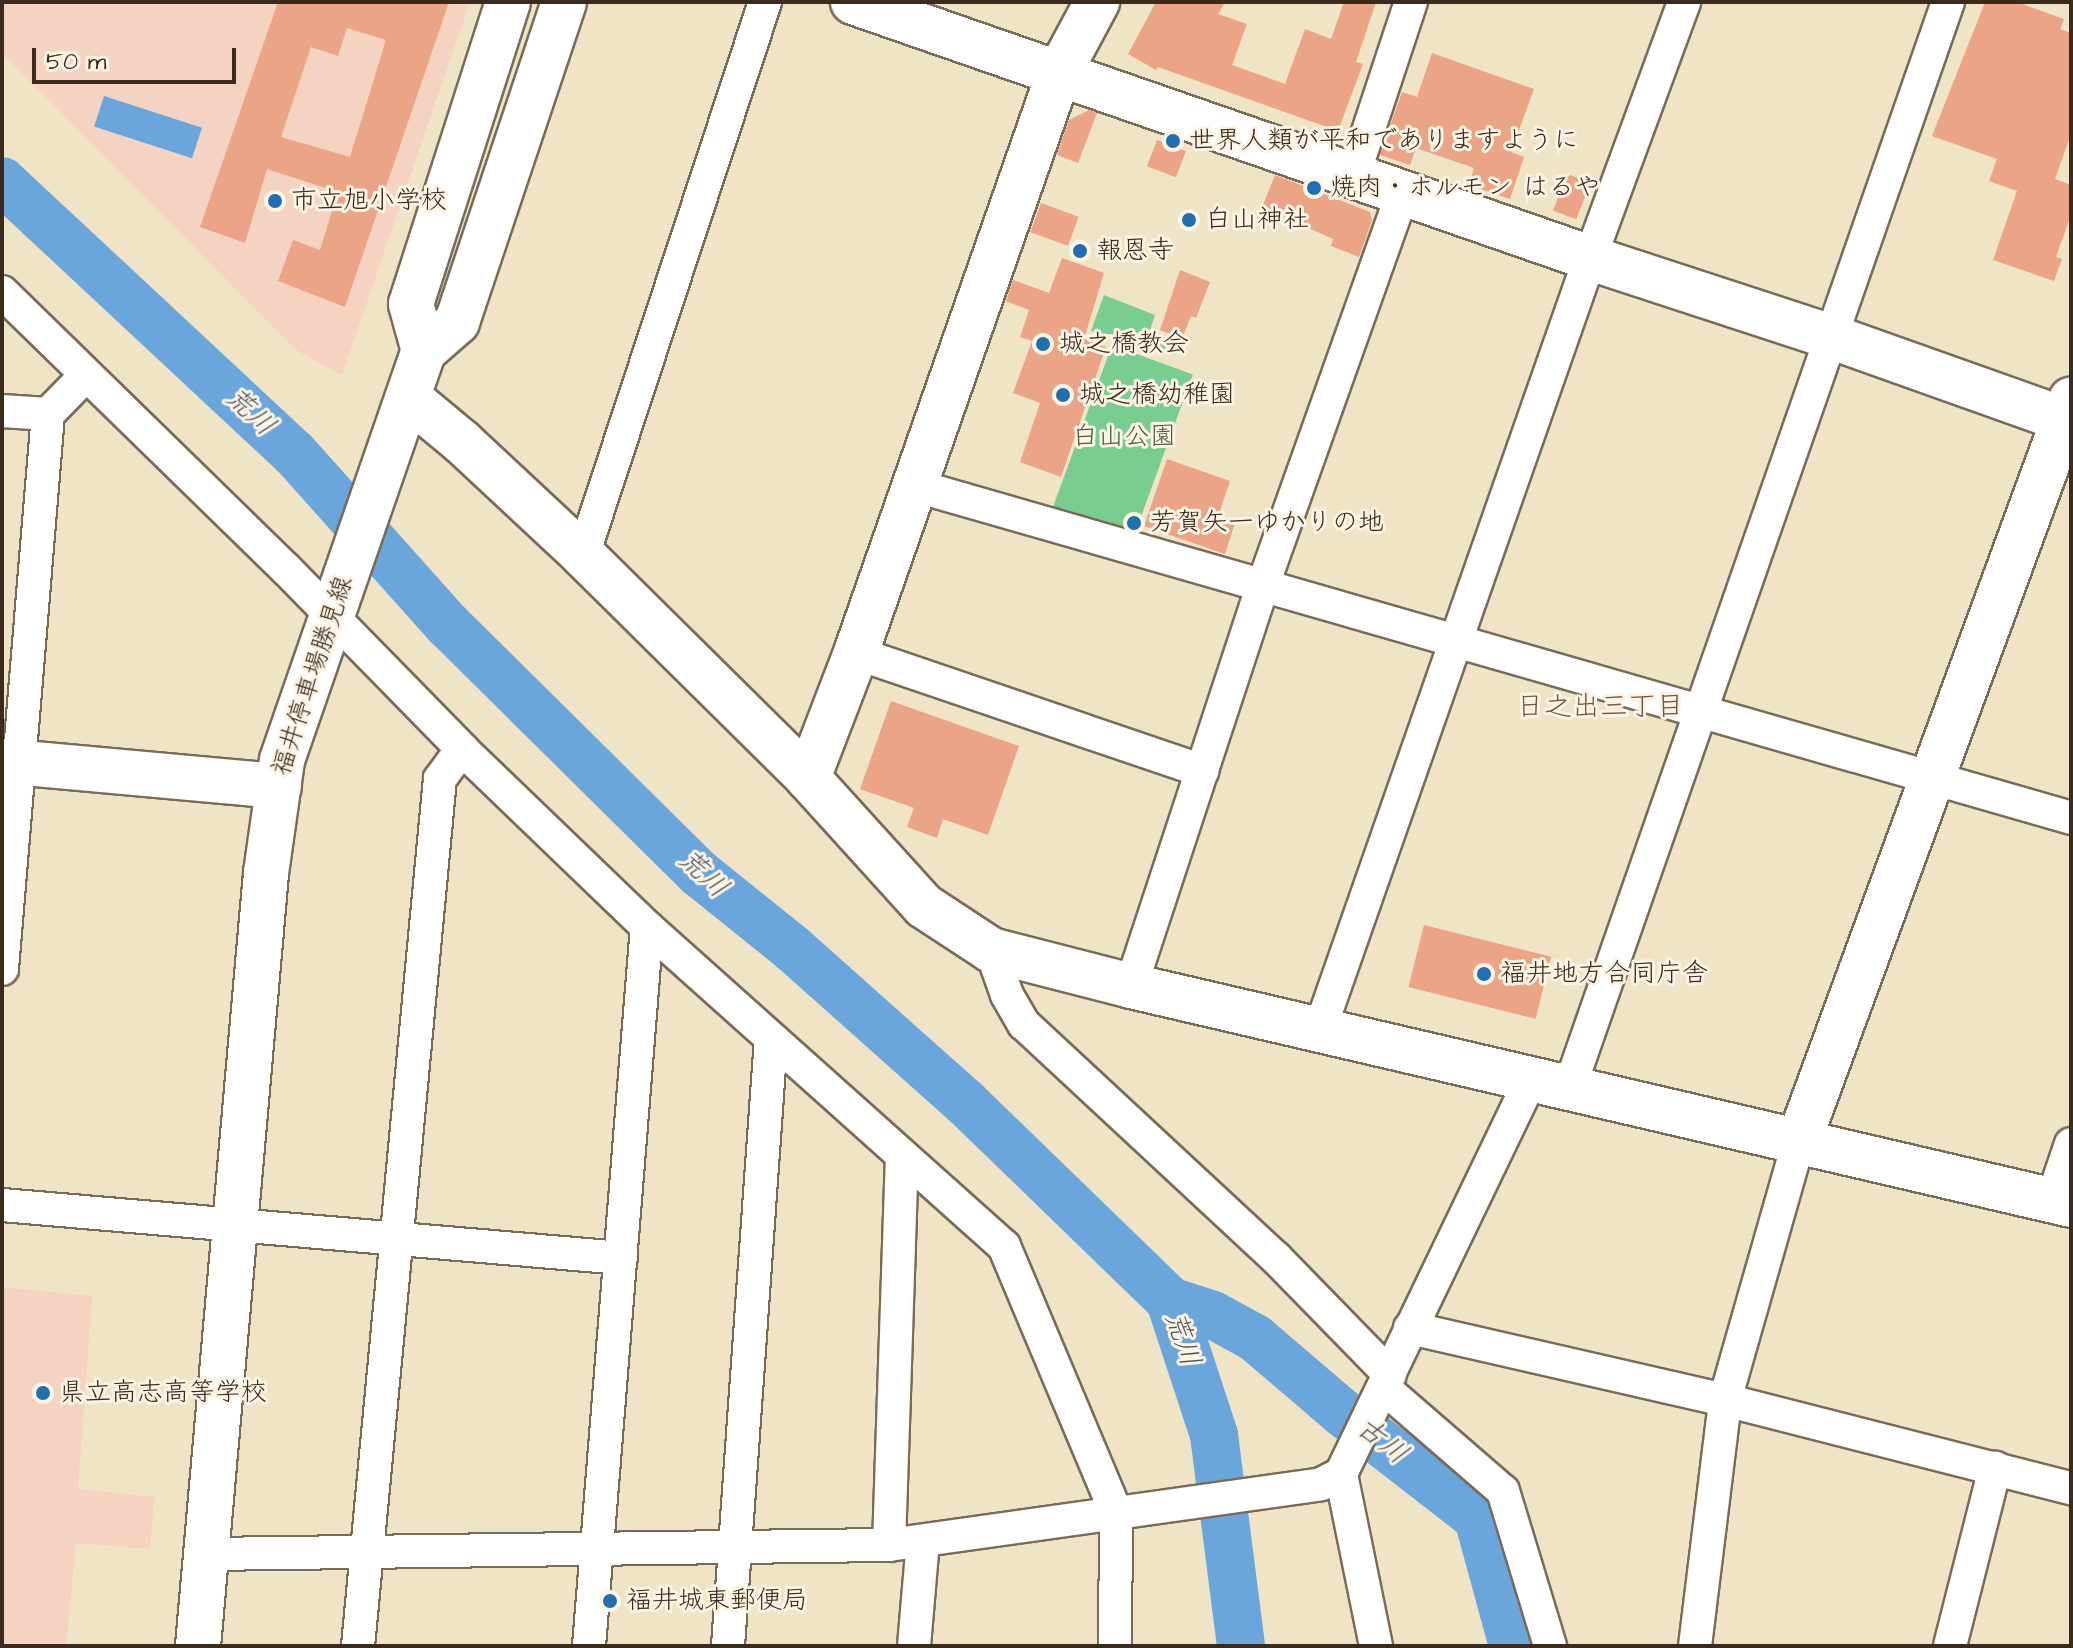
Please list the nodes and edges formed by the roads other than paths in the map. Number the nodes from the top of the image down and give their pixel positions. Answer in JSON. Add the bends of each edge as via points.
{"nodes":[{"id":1,"x":508,"y":2,"type":"edge"},
{"id":2,"x":564,"y":2,"type":"edge"},
{"id":3,"x":765,"y":2,"type":"edge"},
{"id":4,"x":853,"y":2,"type":"edge"},
{"id":5,"x":1097,"y":2,"type":"edge"},
{"id":6,"x":1411,"y":2,"type":"edge"},
{"id":7,"x":1684,"y":2,"type":"edge"},
{"id":8,"x":1948,"y":2,"type":"edge"},
{"id":9,"x":1059,"y":73,"type":"junction"},
{"id":10,"x":1354,"y":174,"type":"junction"},
{"id":11,"x":1403,"y":191,"type":"junction"},
{"id":12,"x":1590,"y":258,"type":"junction"},
{"id":13,"x":2,"y":292,"type":"edge"},
{"id":14,"x":1832,"y":337,"type":"junction"},
{"id":15,"x":424,"y":351,"type":"junction"},
{"id":16,"x":86,"y":375,"type":"junction"},
{"id":17,"x":409,"y":398,"type":"junction"},
{"id":18,"x":2,"y":411,"type":"edge"},
{"id":19,"x":48,"y":414,"type":"junction"},
{"id":20,"x":2069,"y":414,"type":"edge"},
{"id":21,"x":913,"y":485,"type":"junction"},
{"id":22,"x":583,"y":555,"type":"junction"},
{"id":23,"x":1263,"y":585,"type":"junction"},
{"id":24,"x":334,"y":611,"type":"junction"},
{"id":25,"x":1459,"y":642,"type":"junction"},
{"id":26,"x":856,"y":653,"type":"junction"},
{"id":27,"x":1703,"y":712,"type":"junction"},
{"id":28,"x":462,"y":749,"type":"junction"},
{"id":29,"x":11,"y":762,"type":"edge"},
{"id":30,"x":1202,"y":771,"type":"junction"},
{"id":31,"x":808,"y":778,"type":"junction"},
{"id":32,"x":1932,"y":778,"type":"junction"},
{"id":33,"x":279,"y":786,"type":"junction"},
{"id":34,"x":2071,"y":818,"type":"edge"},
{"id":35,"x":647,"y":927,"type":"junction"},
{"id":36,"x":991,"y":950,"type":"junction"},
{"id":37,"x":2,"y":969,"type":"edge"},
{"id":38,"x":1131,"y":986,"type":"junction"},
{"id":39,"x":1320,"y":1029,"type":"junction"},
{"id":40,"x":771,"y":1039,"type":"junction"},
{"id":41,"x":1550,"y":1084,"type":"junction"},
{"id":42,"x":1798,"y":1143,"type":"junction"},
{"id":43,"x":2071,"y":1144,"type":"edge"},
{"id":44,"x":902,"y":1158,"type":"junction"},
{"id":45,"x":2061,"y":1202,"type":"edge"},
{"id":46,"x":2,"y":1205,"type":"edge"},
{"id":47,"x":234,"y":1224,"type":"junction"},
{"id":48,"x":399,"y":1239,"type":"junction"},
{"id":49,"x":621,"y":1258,"type":"junction"},
{"id":50,"x":1410,"y":1328,"type":"junction"},
{"id":51,"x":1384,"y":1388,"type":"junction"},
{"id":52,"x":1725,"y":1400,"type":"junction"},
{"id":53,"x":1347,"y":1463,"type":"junction"},
{"id":54,"x":1995,"y":1468,"type":"junction"},
{"id":55,"x":2071,"y":1488,"type":"edge"},
{"id":56,"x":1116,"y":1512,"type":"junction"},
{"id":57,"x":923,"y":1542,"type":"junction"},
{"id":58,"x":889,"y":1545,"type":"junction"},
{"id":59,"x":737,"y":1547,"type":"junction"},
{"id":60,"x":597,"y":1549,"type":"junction"},
{"id":61,"x":207,"y":1554,"type":"junction"},
{"id":62,"x":364,"y":1554,"type":"junction"},
{"id":63,"x":198,"y":1646,"type":"edge"},
{"id":64,"x":358,"y":1646,"type":"edge"},
{"id":65,"x":589,"y":1646,"type":"edge"},
{"id":66,"x":728,"y":1646,"type":"edge"},
{"id":67,"x":914,"y":1646,"type":"edge"},
{"id":68,"x":1115,"y":1646,"type":"edge"},
{"id":69,"x":1376,"y":1646,"type":"edge"},
{"id":70,"x":1550,"y":1646,"type":"edge"},
{"id":71,"x":1695,"y":1646,"type":"edge"},
{"id":72,"x":1950,"y":1646,"type":"edge"}],
"edges":[{"from":1,"to":15,"type":"street","via":[[411,304]]},
{"from":2,"to":15,"type":"street","via":[[457,322]]},
{"from":3,"to":22,"type":"street"},
{"from":4,"to":9,"type":"street"},
{"from":5,"to":9,"type":"street"},
{"from":6,"to":10,"type":"street"},
{"from":7,"to":12,"type":"street"},
{"from":8,"to":14,"type":"street"},
{"from":9,"to":10,"type":"street"},
{"from":9,"to":21,"type":"street"},
{"from":10,"to":11,"type":"street"},
{"from":11,"to":12,"type":"street"},
{"from":11,"to":23,"type":"street"},
{"from":12,"to":14,"type":"street"},
{"from":12,"to":25,"type":"street"},
{"from":13,"to":16,"type":"street"},
{"from":14,"to":20,"type":"street"},
{"from":14,"to":27,"type":"street"},
{"from":15,"to":17,"type":"street","name":"福井停車場勝見線"},
{"from":16,"to":19,"type":"street"},
{"from":16,"to":24,"type":"street"},
{"from":17,"to":22,"type":"street"},
{"from":17,"to":24,"type":"street","name":"福井停車場勝見線"},
{"from":18,"to":19,"type":"street"},
{"from":19,"to":29,"type":"street"},
{"from":20,"to":32,"type":"street"},
{"from":21,"to":23,"type":"street"},
{"from":21,"to":26,"type":"street"},
{"from":22,"to":31,"type":"street"},
{"from":23,"to":25,"type":"street"},
{"from":23,"to":30,"type":"street"},
{"from":24,"to":28,"type":"street"},
{"from":24,"to":33,"type":"street","name":"福井停車場勝見線","via":[[294,722]]},
{"from":25,"to":27,"type":"street"},
{"from":25,"to":39,"type":"street"},
{"from":26,"to":30,"type":"street"},
{"from":26,"to":31,"type":"street"},
{"from":27,"to":32,"type":"street"},
{"from":27,"to":41,"type":"street"},
{"from":28,"to":35,"type":"street"},
{"from":28,"to":48,"type":"street","via":[[440,779]]},
{"from":29,"to":33,"type":"street","name":"福井停車場勝見線"},
{"from":29,"to":37,"type":"street"},
{"from":30,"to":38,"type":"street"},
{"from":31,"to":36,"type":"street","via":[[924,906]]},
{"from":32,"to":34,"type":"street"},
{"from":32,"to":42,"type":"street"},
{"from":33,"to":47,"type":"street","via":[[266,873]]},
{"from":35,"to":40,"type":"street"},
{"from":35,"to":49,"type":"street"},
{"from":36,"to":38,"type":"street"},
{"from":36,"to":51,"type":"street","via":[[1024,1024],[1276,1258]]},
{"from":38,"to":39,"type":"street"},
{"from":39,"to":41,"type":"street"},
{"from":40,"to":44,"type":"street"},
{"from":40,"to":59,"type":"street"},
{"from":41,"to":42,"type":"street"},
{"from":41,"to":50,"type":"street"},
{"from":42,"to":45,"type":"street"},
{"from":42,"to":52,"type":"street"},
{"from":43,"to":45,"type":"street"},
{"from":44,"to":56,"type":"street","via":[[1004,1246]]},
{"from":44,"to":58,"type":"street"},
{"from":46,"to":47,"type":"street"},
{"from":47,"to":48,"type":"street"},
{"from":47,"to":61,"type":"street"},
{"from":48,"to":49,"type":"street"},
{"from":48,"to":62,"type":"street"},
{"from":49,"to":60,"type":"street"},
{"from":50,"to":51,"type":"street"},
{"from":50,"to":52,"type":"street"},
{"from":51,"to":53,"type":"street"},
{"from":51,"to":70,"type":"street","via":[[1503,1491]]},
{"from":52,"to":54,"type":"street"},
{"from":52,"to":71,"type":"street"},
{"from":53,"to":56,"type":"street","via":[[1321,1484]]},
{"from":53,"to":69,"type":"street"},
{"from":54,"to":55,"type":"street"},
{"from":54,"to":72,"type":"street"},
{"from":56,"to":57,"type":"street"},
{"from":56,"to":68,"type":"street"},
{"from":57,"to":58,"type":"street"},
{"from":57,"to":67,"type":"street"},
{"from":58,"to":59,"type":"street"},
{"from":59,"to":60,"type":"street"},
{"from":59,"to":66,"type":"street"},
{"from":60,"to":62,"type":"street"},
{"from":60,"to":65,"type":"street"},
{"from":61,"to":62,"type":"street"},
{"from":61,"to":63,"type":"street"},
{"from":62,"to":64,"type":"street"}]}
